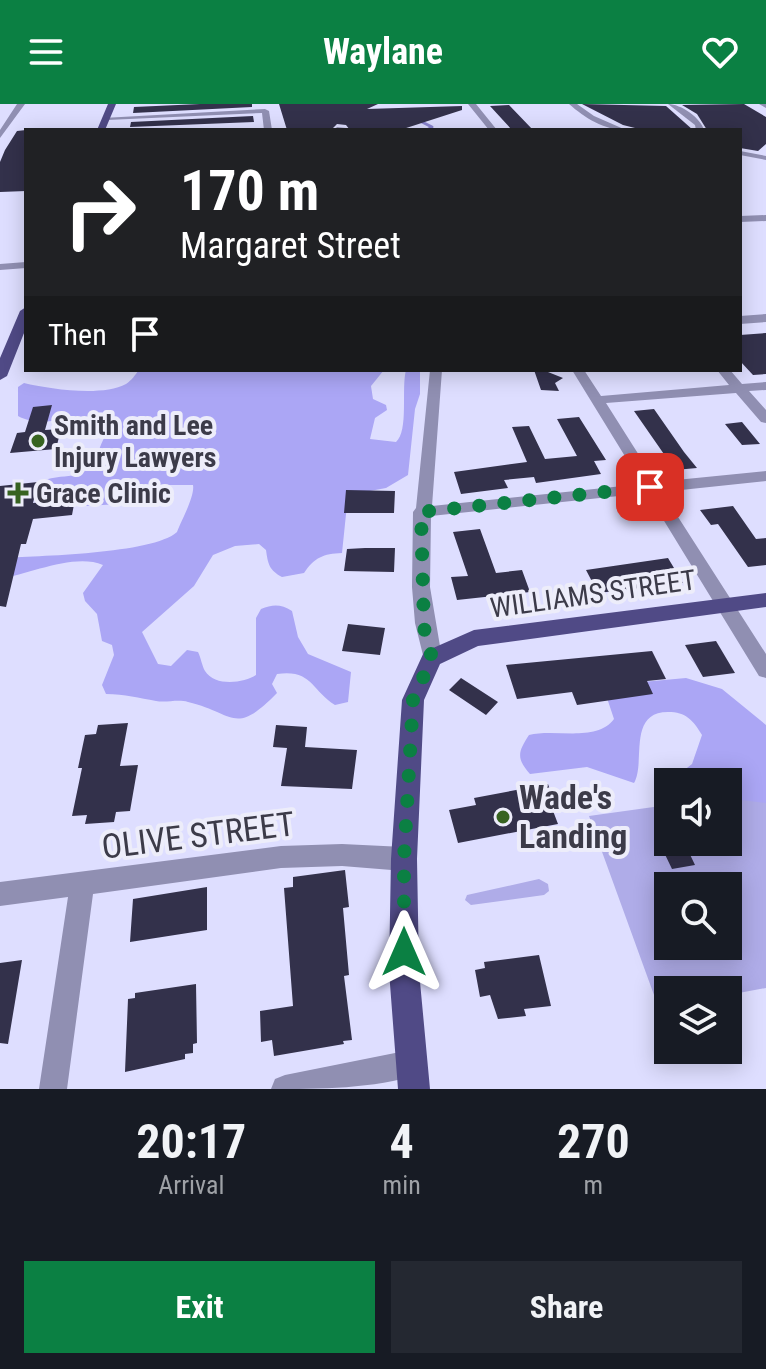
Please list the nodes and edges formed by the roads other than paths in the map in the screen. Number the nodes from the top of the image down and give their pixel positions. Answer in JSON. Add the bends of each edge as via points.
{"nodes":[{"id":1,"x":21,"y":104,"type":"edge"},
{"id":2,"x":112,"y":104,"type":"edge"},
{"id":3,"x":472,"y":104,"type":"edge"},
{"id":4,"x":573,"y":104,"type":"edge"},
{"id":5,"x":672,"y":104,"type":"edge"},
{"id":6,"x":107,"y":118,"type":"junction"},
{"id":7,"x":102,"y":128,"type":"edge"},
{"id":8,"x":268,"y":128,"type":"edge"},
{"id":9,"x":491,"y":128,"type":"edge"},
{"id":10,"x":617,"y":128,"type":"edge"},
{"id":11,"x":700,"y":128,"type":"edge"},
{"id":12,"x":0,"y":136,"type":"edge"},
{"id":13,"x":742,"y":153,"type":"edge"},
{"id":14,"x":766,"y":158,"type":"edge"},
{"id":15,"x":766,"y":218,"type":"edge"},
{"id":16,"x":742,"y":219,"type":"edge"},
{"id":17,"x":24,"y":265,"type":"edge"},
{"id":18,"x":0,"y":267,"type":"edge"},
{"id":19,"x":24,"y":316,"type":"edge"},
{"id":20,"x":766,"y":318,"type":"edge"},
{"id":21,"x":742,"y":320,"type":"edge"},
{"id":22,"x":436,"y":372,"type":"edge"},
{"id":23,"x":579,"y":372,"type":"edge"},
{"id":24,"x":725,"y":372,"type":"edge"},
{"id":25,"x":0,"y":376,"type":"edge"},
{"id":26,"x":766,"y":386,"type":"edge"},
{"id":27,"x":739,"y":388,"type":"junction"},
{"id":28,"x":597,"y":400,"type":"junction"},
{"id":29,"x":766,"y":419,"type":"edge"},
{"id":30,"x":766,"y":476,"type":"edge"},
{"id":31,"x":650,"y":487,"type":"junction"},
{"id":32,"x":421,"y":512,"type":"junction"},
{"id":33,"x":766,"y":600,"type":"edge"},
{"id":34,"x":725,"y":604,"type":"junction"},
{"id":35,"x":432,"y":658,"type":"junction"},
{"id":36,"x":766,"y":670,"type":"edge"},
{"id":37,"x":404,"y":859,"type":"junction"},
{"id":38,"x":82,"y":883,"type":"junction"},
{"id":39,"x":0,"y":894,"type":"edge"},
{"id":40,"x":412,"y":1077,"type":"edge"},
{"id":41,"x":53,"y":1089,"type":"edge"},
{"id":42,"x":285,"y":1089,"type":"edge"}],
"edges":[{"from":1,"to":12,"type":"street"},
{"from":2,"to":6,"type":"main road"},
{"from":3,"to":9,"type":"street"},
{"from":4,"to":10,"type":"street"},
{"from":5,"to":11,"type":"street"},
{"from":6,"to":7,"type":"main road"},
{"from":6,"to":8,"type":"street","via":[[265,111]]},
{"from":13,"to":14,"type":"street"},
{"from":15,"to":16,"type":"street"},
{"from":17,"to":18,"type":"street"},
{"from":19,"to":25,"type":"main road"},
{"from":20,"to":21,"type":"street"},
{"from":22,"to":32,"type":"street"},
{"from":23,"to":28,"type":"street"},
{"from":24,"to":27,"type":"street"},
{"from":26,"to":27,"type":"street"},
{"from":27,"to":28,"type":"street"},
{"from":27,"to":29,"type":"street"},
{"from":28,"to":31,"type":"street"},
{"from":30,"to":31,"type":"street"},
{"from":31,"to":32,"type":"street"},
{"from":31,"to":34,"type":"street"},
{"from":32,"to":35,"type":"street","via":[[424,628]]},
{"from":33,"to":34,"type":"main road","name":"WILLIAMS STREET"},
{"from":34,"to":35,"type":"main road","name":"WILLIAMS STREET","via":[[474,638]]},
{"from":34,"to":36,"type":"street"},
{"from":35,"to":37,"type":"main road","via":[[413,700]]},
{"from":37,"to":38,"type":"street","name":"OLIVE STREET","via":[[281,857]]},
{"from":37,"to":40,"type":"main road","via":[[404,971]]},
{"from":38,"to":39,"type":"street","name":"OLIVE STREET"},
{"from":38,"to":41,"type":"street"},
{"from":40,"to":42,"type":"street"}]}
